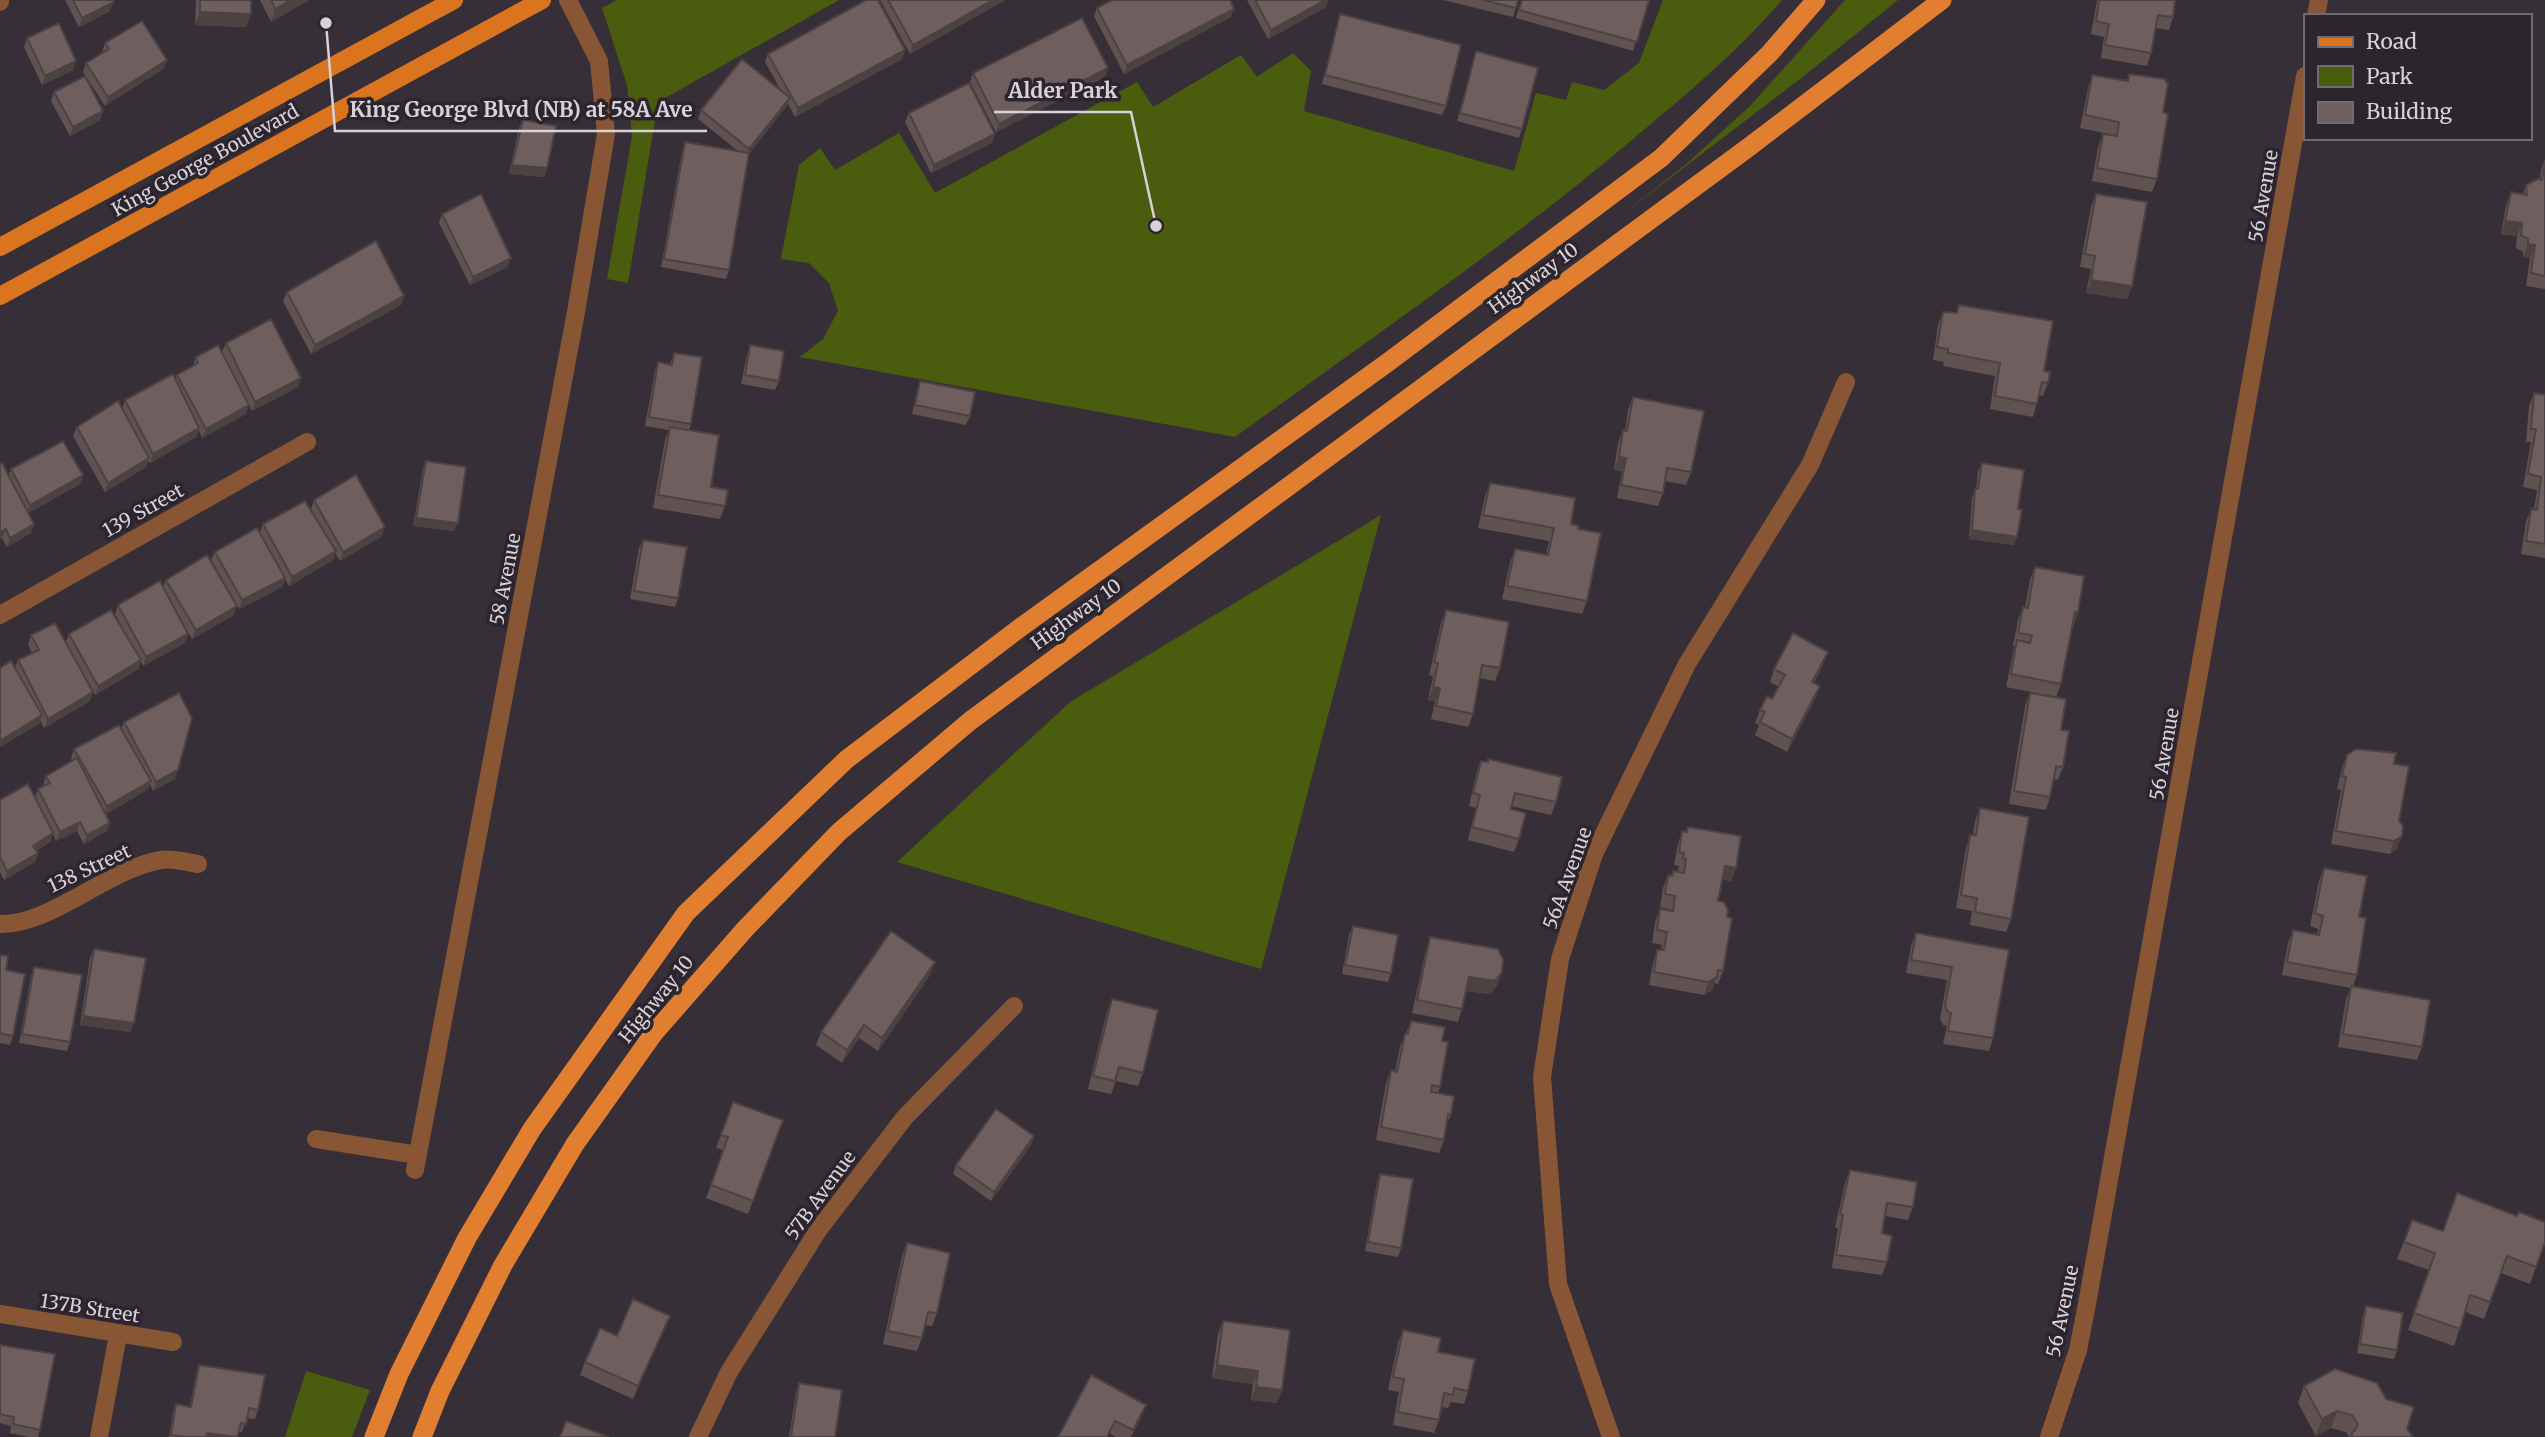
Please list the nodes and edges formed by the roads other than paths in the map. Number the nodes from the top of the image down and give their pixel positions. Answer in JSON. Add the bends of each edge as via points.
{"nodes":[{"id":1,"x":454,"y":0,"type":"edge"},
{"id":2,"x":542,"y":0,"type":"edge"},
{"id":3,"x":568,"y":0,"type":"edge"},
{"id":4,"x":1816,"y":0,"type":"edge"},
{"id":5,"x":1942,"y":0,"type":"edge"},
{"id":6,"x":2304,"y":82,"type":"edge"},
{"id":7,"x":0,"y":247,"type":"edge"},
{"id":8,"x":0,"y":296,"type":"edge"},
{"id":9,"x":1846,"y":382,"type":"dead end"},
{"id":10,"x":307,"y":442,"type":"dead end"},
{"id":11,"x":0,"y":615,"type":"edge"},
{"id":12,"x":198,"y":864,"type":"dead end"},
{"id":13,"x":0,"y":924,"type":"edge"},
{"id":14,"x":1014,"y":1006,"type":"dead end"},
{"id":15,"x":316,"y":1139,"type":"dead end"},
{"id":16,"x":0,"y":1314,"type":"edge"},
{"id":17,"x":118,"y":1335,"type":"junction"},
{"id":18,"x":173,"y":1342,"type":"dead end"},
{"id":19,"x":99,"y":1437,"type":"edge"},
{"id":20,"x":374,"y":1437,"type":"edge"},
{"id":21,"x":422,"y":1437,"type":"edge"},
{"id":22,"x":698,"y":1437,"type":"edge"},
{"id":23,"x":1611,"y":1437,"type":"edge"},
{"id":24,"x":2049,"y":1437,"type":"edge"}],
"edges":[{"from":1,"to":7,"type":"main road","name":"King George Boulevard"},
{"from":2,"to":8,"type":"main road","name":"King George Boulevard"},
{"from":3,"to":15,"type":"street","name":"58 Avenue","via":[[598,61],[606,134],[416,1163]]},
{"from":4,"to":20,"type":"highway","name":"Highway 10","via":[[1770,53],[1661,158],[847,759],[686,913],[533,1129],[473,1227],[399,1374]]},
{"from":5,"to":21,"type":"highway","name":"Highway 10","via":[[970,721],[839,832],[746,928],[654,1034],[575,1144],[503,1265]]},
{"from":6,"to":24,"type":"street","name":"56 Avenue","via":[[2078,1350]]},
{"from":9,"to":23,"type":"street","name":"56A Avenue","via":[[1810,465],[1687,664],[1594,854],[1560,959],[1542,1077],[1558,1284]]},
{"from":10,"to":11,"type":"street","name":"139 Street"},
{"from":12,"to":13,"type":"street","name":"138 Street","via":[[151,862],[27,921]]},
{"from":14,"to":22,"type":"street","name":"57B Avenue","via":[[905,1117],[819,1229],[729,1372]]},
{"from":16,"to":17,"type":"street","name":"137B Street"},
{"from":17,"to":18,"type":"street","name":"137B Street"},
{"from":17,"to":19,"type":"street"}]}
